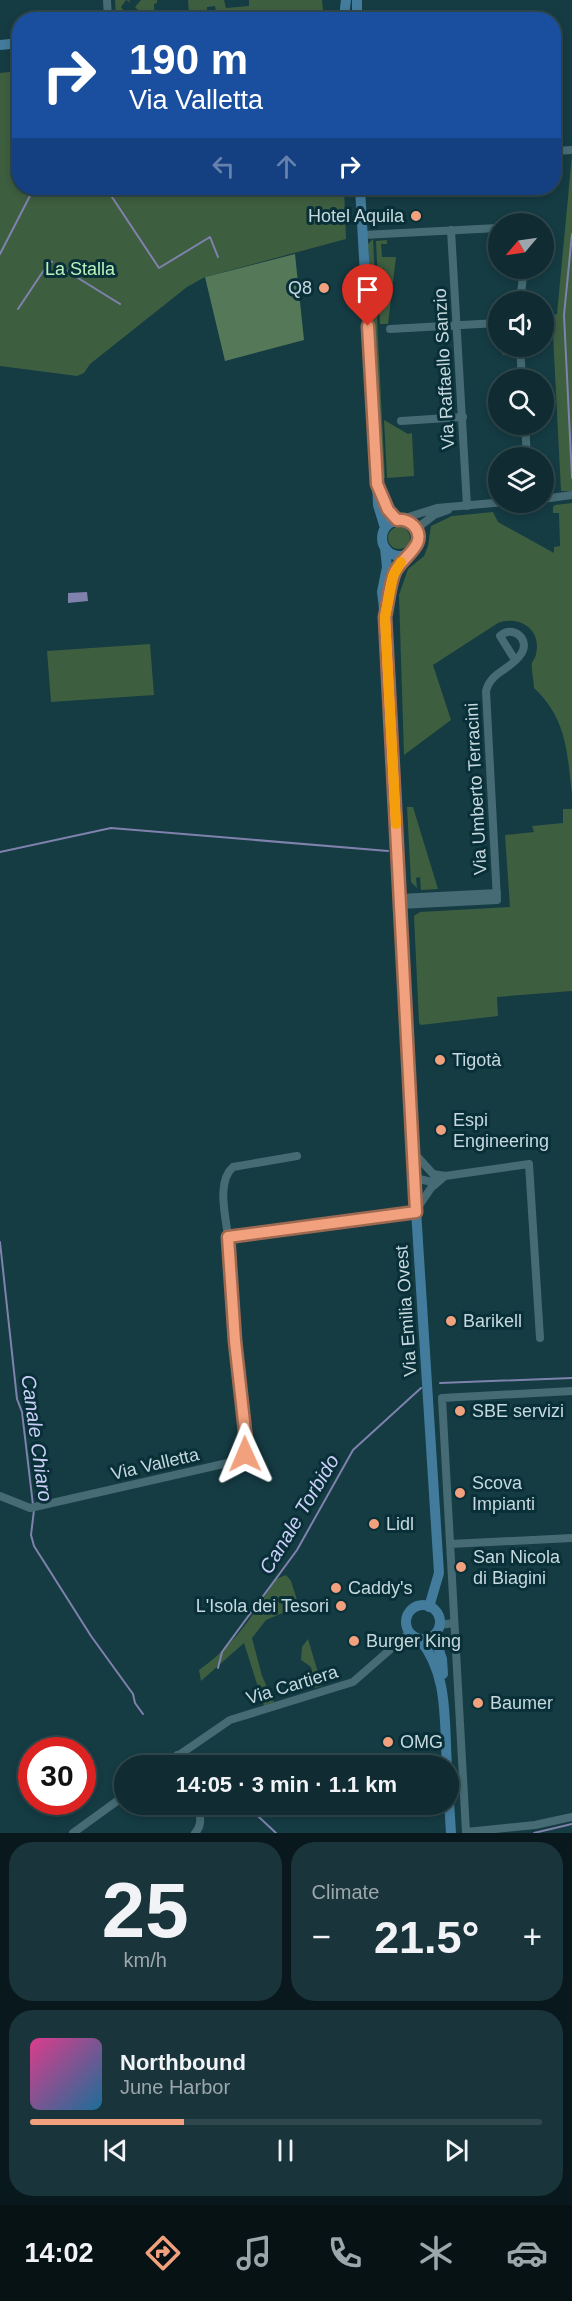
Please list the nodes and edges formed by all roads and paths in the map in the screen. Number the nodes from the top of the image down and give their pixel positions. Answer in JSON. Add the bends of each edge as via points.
{"nodes":[{"id":1,"x":360,"y":195,"type":"edge"},
{"id":2,"x":488,"y":228,"type":"edge"},
{"id":3,"x":451,"y":230,"type":"junction"},
{"id":4,"x":363,"y":235,"type":"junction"},
{"id":5,"x":488,"y":324,"type":"edge"},
{"id":6,"x":457,"y":326,"type":"junction"},
{"id":7,"x":390,"y":329,"type":"dead end"},
{"id":8,"x":463,"y":417,"type":"junction"},
{"id":9,"x":401,"y":422,"type":"dead end"},
{"id":10,"x":377,"y":484,"type":"junction"},
{"id":11,"x":572,"y":495,"type":"edge"},
{"id":12,"x":554,"y":497,"type":"edge"},
{"id":13,"x":488,"y":504,"type":"edge"},
{"id":14,"x":468,"y":506,"type":"junction"},
{"id":15,"x":454,"y":508,"type":"junction"},
{"id":16,"x":399,"y":520,"type":"junction"},
{"id":17,"x":385,"y":528,"type":"junction"},
{"id":18,"x":416,"y":529,"type":"junction"},
{"id":19,"x":385,"y":548,"type":"junction"},
{"id":20,"x":408,"y":554,"type":"junction"},
{"id":21,"x":385,"y":617,"type":"junction"},
{"id":22,"x":515,"y":660,"type":"dead end"},
{"id":23,"x":400,"y":902,"type":"junction"},
{"id":24,"x":413,"y":1152,"type":"junction"},
{"id":25,"x":297,"y":1156,"type":"dead end"},
{"id":26,"x":439,"y":1177,"type":"junction"},
{"id":27,"x":415,"y":1178,"type":"junction"},
{"id":28,"x":416,"y":1211,"type":"junction"},
{"id":29,"x":228,"y":1237,"type":"junction"},
{"id":30,"x":540,"y":1338,"type":"dead end"},
{"id":31,"x":572,"y":1391,"type":"edge"},
{"id":32,"x":0,"y":1496,"type":"edge"},
{"id":33,"x":572,"y":1538,"type":"edge"},
{"id":34,"x":450,"y":1544,"type":"junction"},
{"id":35,"x":429,"y":1607,"type":"junction"},
{"id":36,"x":454,"y":1623,"type":"junction"},
{"id":37,"x":437,"y":1630,"type":"junction"},
{"id":38,"x":414,"y":1636,"type":"junction"},
{"id":39,"x":441,"y":1680,"type":"junction"},
{"id":40,"x":177,"y":1755,"type":"edge"},
{"id":41,"x":446,"y":1755,"type":"edge"},
{"id":42,"x":114,"y":1803,"type":"edge"},
{"id":43,"x":199,"y":1815,"type":"edge"},
{"id":44,"x":450,"y":1815,"type":"edge"},
{"id":45,"x":572,"y":1816,"type":"edge"},
{"id":46,"x":73,"y":1833,"type":"edge"},
{"id":47,"x":195,"y":1833,"type":"edge"},
{"id":48,"x":451,"y":1833,"type":"edge"}],
"edges":[{"from":1,"to":4,"type":"main road"},
{"from":2,"to":3,"type":"street"},
{"from":3,"to":4,"type":"street"},
{"from":3,"to":6,"type":"street","name":"Via Raffaello Sanzio"},
{"from":4,"to":10,"type":"main road"},
{"from":5,"to":6,"type":"street"},
{"from":6,"to":7,"type":"street"},
{"from":6,"to":8,"type":"street","name":"Via Raffaello Sanzio"},
{"from":8,"to":9,"type":"street"},
{"from":8,"to":14,"type":"street","name":"Via Raffaello Sanzio"},
{"from":10,"to":16,"type":"main road","via":[[388,510]]},
{"from":10,"to":17,"type":"main road"},
{"from":11,"to":12,"type":"street"},
{"from":13,"to":14,"type":"street"},
{"from":14,"to":15,"type":"street"},
{"from":15,"to":16,"type":"street","via":[[428,510]]},
{"from":15,"to":18,"type":"street","via":[[434,515]]},
{"from":16,"to":17,"type":"main road"},
{"from":16,"to":18,"type":"main road"},
{"from":17,"to":19,"type":"main road"},
{"from":18,"to":20,"type":"main road","via":[[417,546]]},
{"from":19,"to":20,"type":"main road","via":[[395,555]]},
{"from":19,"to":21,"type":"main road","name":"Via Emilia Ovest"},
{"from":20,"to":21,"type":"main road","name":"Via Emilia Ovest","via":[[393,576]]},
{"from":21,"to":23,"type":"main road","name":"Via Emilia Ovest"},
{"from":22,"to":23,"type":"street","name":"Via Umberto Terracini","via":[[491,678],[486,691],[497,897]]},
{"from":23,"to":24,"type":"main road","name":"Via Emilia Ovest"},
{"from":24,"to":26,"type":"street"},
{"from":24,"to":27,"type":"main road","name":"Via Emilia Ovest"},
{"from":25,"to":29,"type":"street","name":"Via Valletta","via":[[230,1170],[224,1184]]},
{"from":26,"to":27,"type":"street"},
{"from":26,"to":28,"type":"street"},
{"from":26,"to":30,"type":"street","via":[[529,1164]]},
{"from":27,"to":28,"type":"main road","name":"Via Emilia Ovest"},
{"from":28,"to":29,"type":"street"},
{"from":28,"to":35,"type":"main road","name":"Via Emilia Ovest","via":[[439,1573]]},
{"from":29,"to":32,"type":"street","name":"Via Valletta","via":[[245,1454],[232,1462],[32,1508]]},
{"from":31,"to":34,"type":"street","via":[[441,1398]]},
{"from":33,"to":34,"type":"street"},
{"from":34,"to":36,"type":"street"},
{"from":35,"to":37,"type":"main road","via":[[437,1614]]},
{"from":35,"to":38,"type":"main road","via":[[418,1606],[409,1612],[406,1622]]},
{"from":36,"to":37,"type":"street"},
{"from":36,"to":45,"type":"street","via":[[466,1832],[535,1825]]},
{"from":37,"to":38,"type":"main road","via":[[424,1639]]},
{"from":37,"to":39,"type":"main road","via":[[444,1672]]},
{"from":38,"to":39,"type":"main road","via":[[430,1652]]},
{"from":38,"to":40,"type":"street","name":"Via Cartiera","via":[[360,1678],[230,1720]]},
{"from":39,"to":41,"type":"main road"},
{"from":42,"to":46,"type":"street"},
{"from":43,"to":47,"type":"street"},
{"from":44,"to":48,"type":"main road"}]}
